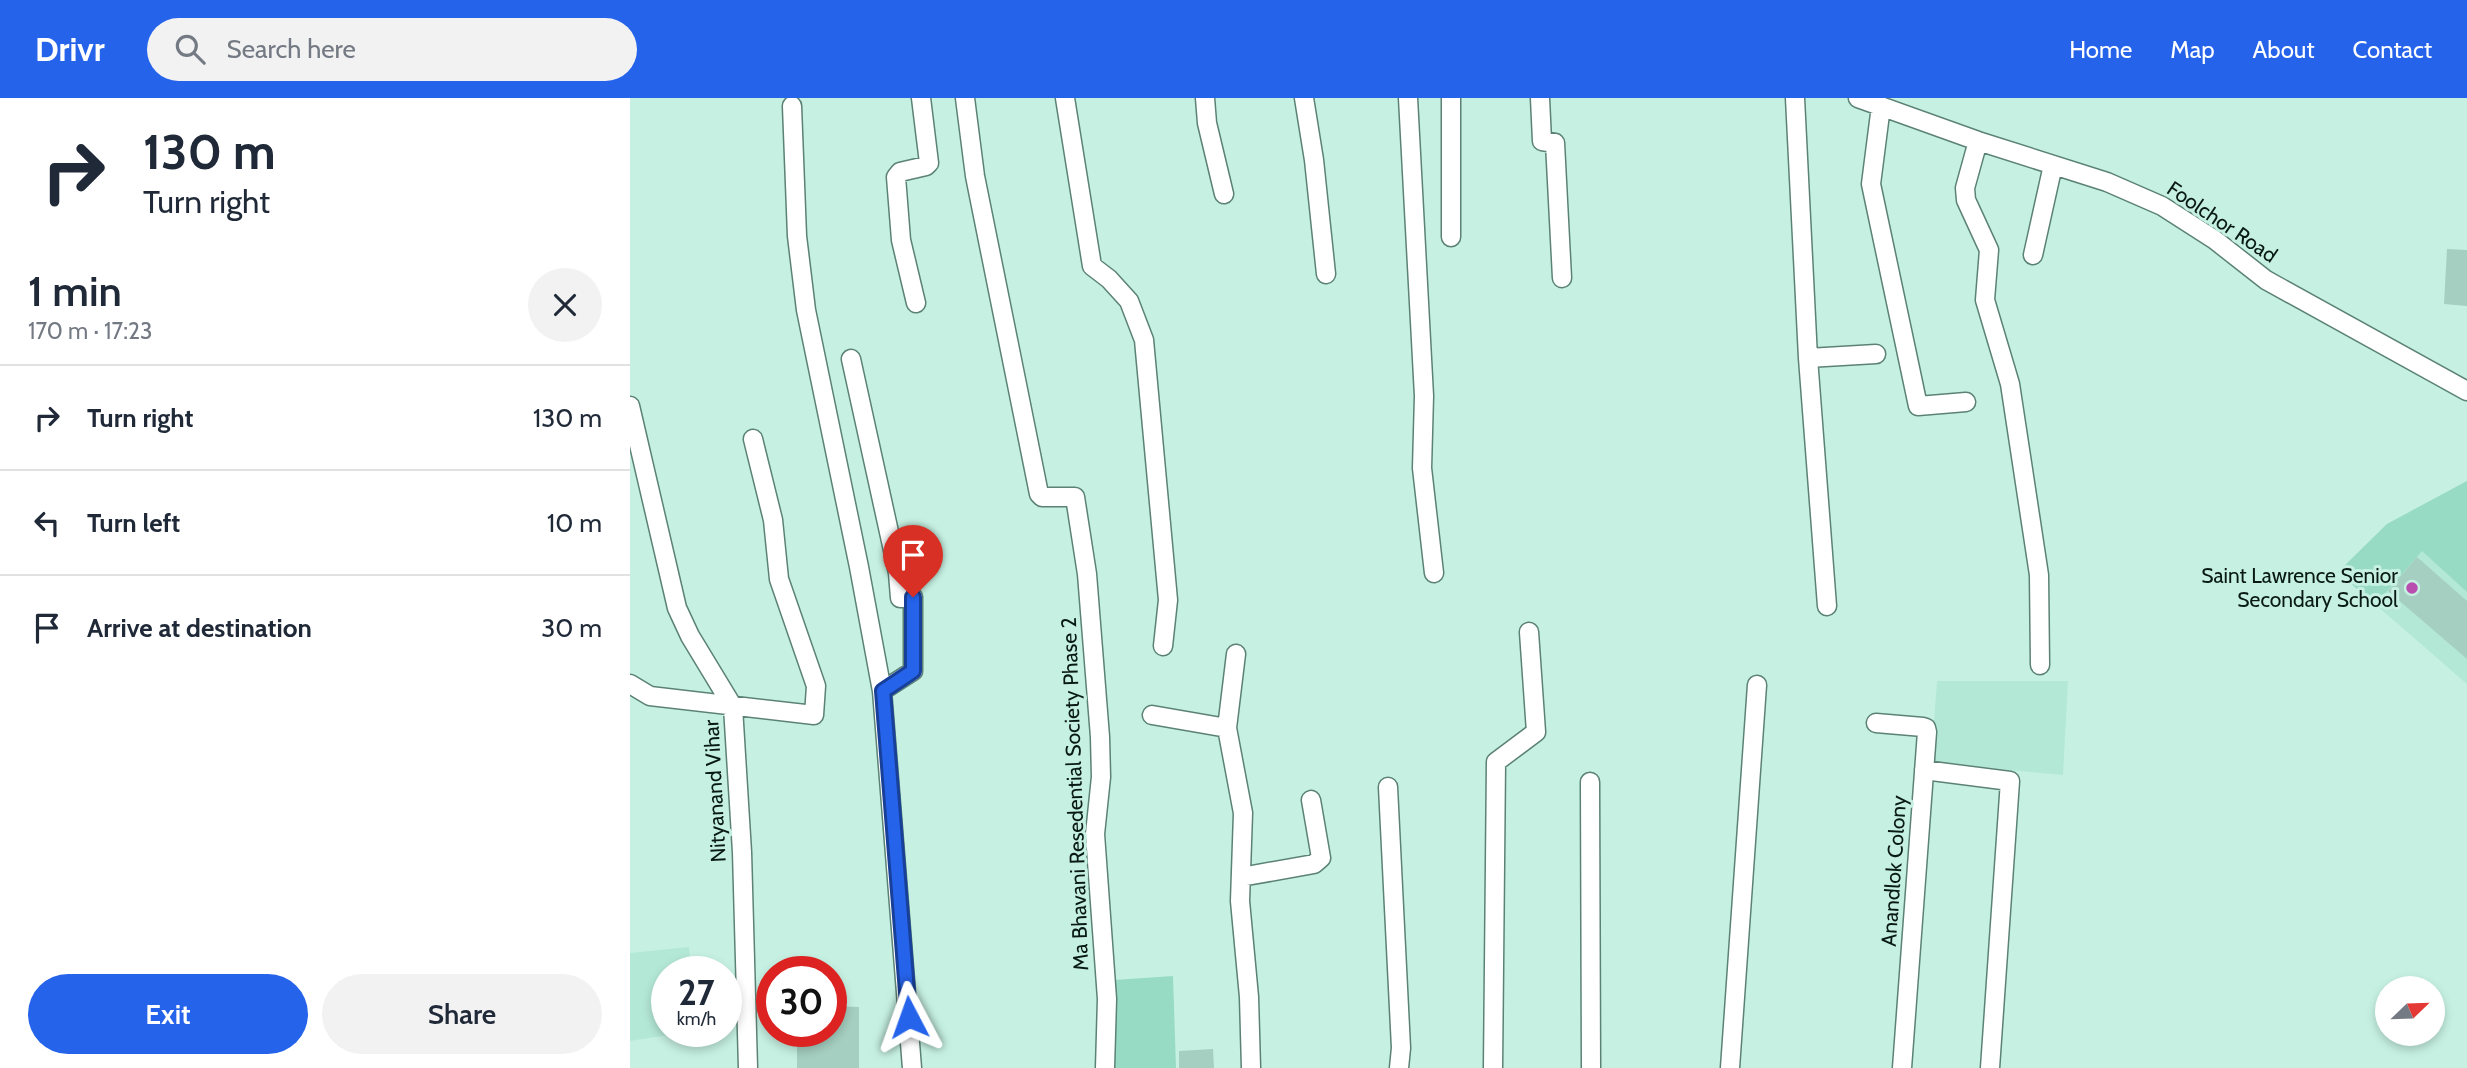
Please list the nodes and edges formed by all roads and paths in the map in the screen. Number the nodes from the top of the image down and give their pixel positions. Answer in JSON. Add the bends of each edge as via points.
{"nodes":[{"id":1,"x":921,"y":98,"type":"edge"},
{"id":2,"x":965,"y":98,"type":"edge"},
{"id":3,"x":1065,"y":98,"type":"edge"},
{"id":4,"x":1205,"y":98,"type":"edge"},
{"id":5,"x":1304,"y":98,"type":"edge"},
{"id":6,"x":1408,"y":98,"type":"edge"},
{"id":7,"x":1451,"y":98,"type":"edge"},
{"id":8,"x":1540,"y":98,"type":"edge"},
{"id":9,"x":1795,"y":98,"type":"edge"},
{"id":10,"x":1858,"y":98,"type":"edge"},
{"id":11,"x":1888,"y":105,"type":"edge"},
{"id":12,"x":792,"y":106,"type":"dead end"},
{"id":13,"x":1978,"y":141,"type":"junction"},
{"id":14,"x":2053,"y":165,"type":"junction"},
{"id":15,"x":1224,"y":194,"type":"dead end"},
{"id":16,"x":1451,"y":237,"type":"dead end"},
{"id":17,"x":2033,"y":255,"type":"dead end"},
{"id":18,"x":1326,"y":274,"type":"dead end"},
{"id":19,"x":1562,"y":278,"type":"dead end"},
{"id":20,"x":916,"y":303,"type":"dead end"},
{"id":21,"x":1876,"y":354,"type":"dead end"},
{"id":22,"x":1808,"y":358,"type":"junction"},
{"id":23,"x":851,"y":359,"type":"dead end"},
{"id":24,"x":2467,"y":391,"type":"edge"},
{"id":25,"x":1966,"y":402,"type":"dead end"},
{"id":26,"x":630,"y":406,"type":"edge"},
{"id":27,"x":753,"y":439,"type":"dead end"},
{"id":28,"x":1434,"y":573,"type":"dead end"},
{"id":29,"x":1827,"y":606,"type":"dead end"},
{"id":30,"x":1530,"y":632,"type":"dead end"},
{"id":31,"x":1163,"y":646,"type":"dead end"},
{"id":32,"x":1236,"y":654,"type":"dead end"},
{"id":33,"x":2040,"y":665,"type":"dead end"},
{"id":34,"x":630,"y":684,"type":"edge"},
{"id":35,"x":1757,"y":685,"type":"dead end"},
{"id":36,"x":883,"y":691,"type":"junction"},
{"id":37,"x":733,"y":707,"type":"junction"},
{"id":38,"x":1152,"y":715,"type":"dead end"},
{"id":39,"x":1876,"y":723,"type":"dead end"},
{"id":40,"x":1227,"y":728,"type":"junction"},
{"id":41,"x":1924,"y":770,"type":"junction"},
{"id":42,"x":1590,"y":782,"type":"dead end"},
{"id":43,"x":1388,"y":787,"type":"dead end"},
{"id":44,"x":1311,"y":800,"type":"dead end"},
{"id":45,"x":1241,"y":877,"type":"junction"},
{"id":46,"x":748,"y":1068,"type":"edge"},
{"id":47,"x":912,"y":1068,"type":"edge"},
{"id":48,"x":1105,"y":1068,"type":"edge"},
{"id":49,"x":1251,"y":1068,"type":"edge"},
{"id":50,"x":1399,"y":1068,"type":"edge"},
{"id":51,"x":1493,"y":1068,"type":"edge"},
{"id":52,"x":1591,"y":1068,"type":"edge"},
{"id":53,"x":1730,"y":1068,"type":"edge"},
{"id":54,"x":1902,"y":1068,"type":"edge"},
{"id":55,"x":1990,"y":1068,"type":"edge"}],
"edges":[{"from":1,"to":20,"type":"street","via":[[929,163],[896,177],[901,240]]},
{"from":2,"to":48,"type":"street","name":"Ma Bhavani Resedential Society Phase 2","via":[[975,176],[1039,494],[1075,497],[1087,574],[1101,764],[1095,834],[1107,999]]},
{"from":3,"to":31,"type":"street","via":[[1092,266],[1129,301],[1144,340],[1168,600]]},
{"from":4,"to":15,"type":"street"},
{"from":5,"to":18,"type":"street"},
{"from":6,"to":28,"type":"street","via":[[1423,396],[1422,467]]},
{"from":7,"to":16,"type":"street"},
{"from":8,"to":19,"type":"street","via":[[1542,141],[1555,143]]},
{"from":9,"to":22,"type":"street"},
{"from":10,"to":11,"type":"street","name":"Foolchor Road"},
{"from":11,"to":13,"type":"street","name":"Foolchor Road"},
{"from":11,"to":25,"type":"street","via":[[1871,184],[1918,406]]},
{"from":12,"to":36,"type":"street","via":[[797,236],[806,310]]},
{"from":13,"to":14,"type":"street","name":"Foolchor Road"},
{"from":13,"to":33,"type":"street","via":[[1965,187],[1966,200],[1989,250],[1985,300],[2010,384],[2039,575]]},
{"from":14,"to":17,"type":"street"},
{"from":14,"to":24,"type":"street","name":"Foolchor Road","via":[[2162,206],[2266,280]]},
{"from":21,"to":22,"type":"street"},
{"from":22,"to":29,"type":"street"},
{"from":23,"to":36,"type":"street","via":[[900,598],[913,597],[913,671]]},
{"from":26,"to":37,"type":"street","name":"Nityanand Vihar","via":[[677,608]]},
{"from":27,"to":37,"type":"street","via":[[774,520],[779,579],[816,685],[814,715]]},
{"from":30,"to":51,"type":"street","via":[[1536,732],[1496,762]]},
{"from":32,"to":40,"type":"street"},
{"from":34,"to":37,"type":"street","via":[[650,696]]},
{"from":35,"to":53,"type":"street"},
{"from":36,"to":47,"type":"street"},
{"from":37,"to":46,"type":"street","name":"Nityanand Vihar"},
{"from":38,"to":40,"type":"street"},
{"from":39,"to":41,"type":"street","name":"Anandlok Colony","via":[[1926,728]]},
{"from":40,"to":45,"type":"street","via":[[1243,813]]},
{"from":41,"to":54,"type":"street","name":"Anandlok Colony"},
{"from":41,"to":55,"type":"street","via":[[2010,781]]},
{"from":42,"to":52,"type":"street"},
{"from":43,"to":50,"type":"street"},
{"from":44,"to":45,"type":"street","via":[[1321,858],[1314,864]]},
{"from":45,"to":49,"type":"street"}]}
